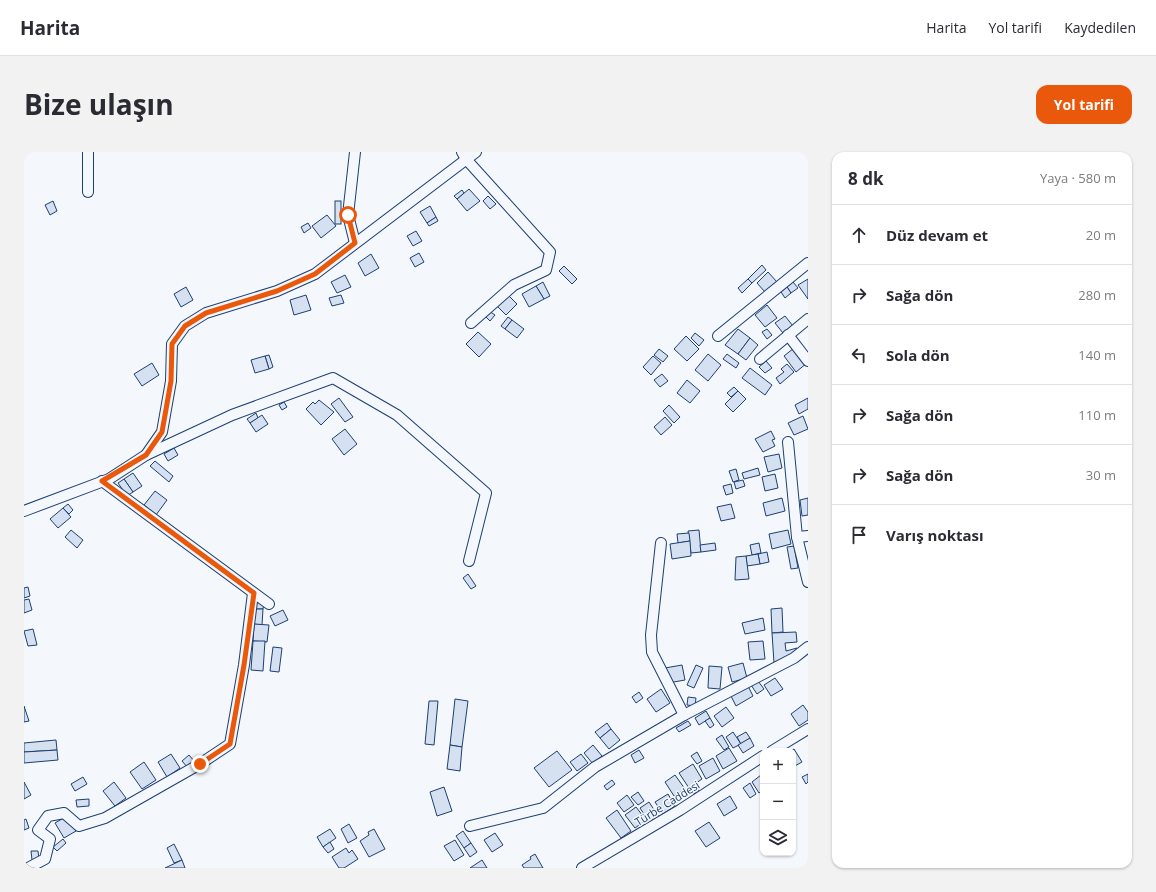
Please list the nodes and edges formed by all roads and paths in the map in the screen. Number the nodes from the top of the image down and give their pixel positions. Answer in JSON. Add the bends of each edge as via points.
{"nodes":[{"id":1,"x":88,"y":152,"type":"edge"},
{"id":2,"x":354,"y":152,"type":"edge"},
{"id":3,"x":476,"y":152,"type":"edge"},
{"id":4,"x":464,"y":156,"type":"edge"},
{"id":5,"x":88,"y":192,"type":"dead end"},
{"id":6,"x":355,"y":243,"type":"junction"},
{"id":7,"x":808,"y":263,"type":"edge"},
{"id":8,"x":808,"y":319,"type":"edge"},
{"id":9,"x":471,"y":323,"type":"dead end"},
{"id":10,"x":788,"y":335,"type":"junction"},
{"id":11,"x":718,"y":336,"type":"dead end"},
{"id":12,"x":760,"y":359,"type":"dead end"},
{"id":13,"x":808,"y":361,"type":"edge"},
{"id":14,"x":788,"y":442,"type":"dead end"},
{"id":15,"x":146,"y":455,"type":"junction"},
{"id":16,"x":102,"y":481,"type":"junction"},
{"id":17,"x":24,"y":511,"type":"edge"},
{"id":18,"x":808,"y":536,"type":"edge"},
{"id":19,"x":797,"y":537,"type":"junction"},
{"id":20,"x":661,"y":543,"type":"dead end"},
{"id":21,"x":469,"y":561,"type":"dead end"},
{"id":22,"x":808,"y":582,"type":"edge"},
{"id":23,"x":254,"y":593,"type":"junction"},
{"id":24,"x":269,"y":604,"type":"dead end"},
{"id":25,"x":808,"y":646,"type":"edge"},
{"id":26,"x":684,"y":715,"type":"junction"},
{"id":27,"x":808,"y":729,"type":"edge"},
{"id":28,"x":777,"y":748,"type":"edge"},
{"id":29,"x":760,"y":758,"type":"edge"},
{"id":30,"x":470,"y":826,"type":"dead end"},
{"id":31,"x":28,"y":868,"type":"edge"},
{"id":32,"x":582,"y":868,"type":"edge"}],
"edges":[{"from":1,"to":5,"type":"street"},
{"from":2,"to":6,"type":"street","via":[[348,215]]},
{"from":3,"to":4,"type":"street"},
{"from":4,"to":6,"type":"street"},
{"from":4,"to":9,"type":"street","via":[[550,252],[546,270],[514,285]]},
{"from":6,"to":15,"type":"street","via":[[315,274],[277,291],[206,313],[185,326],[172,344],[171,381],[162,432]]},
{"from":7,"to":11,"type":"street"},
{"from":8,"to":10,"type":"street"},
{"from":10,"to":12,"type":"street"},
{"from":10,"to":13,"type":"street"},
{"from":14,"to":19,"type":"street"},
{"from":15,"to":16,"type":"street"},
{"from":15,"to":21,"type":"street","via":[[232,415],[333,378],[397,415],[486,493]]},
{"from":16,"to":17,"type":"street"},
{"from":16,"to":23,"type":"street"},
{"from":18,"to":19,"type":"street"},
{"from":19,"to":22,"type":"street"},
{"from":20,"to":26,"type":"street","via":[[650,635],[652,652]]},
{"from":23,"to":24,"type":"street"},
{"from":23,"to":31,"type":"street","via":[[230,744],[105,818],[80,826],[64,813],[48,816],[38,830],[50,839],[45,859]]},
{"from":25,"to":26,"type":"street","via":[[794,658]]},
{"from":26,"to":30,"type":"street","via":[[595,767],[544,808]]},
{"from":27,"to":28,"type":"street"},
{"from":29,"to":32,"type":"street","name":"Türbe Caddesi","via":[[680,810]]}]}
